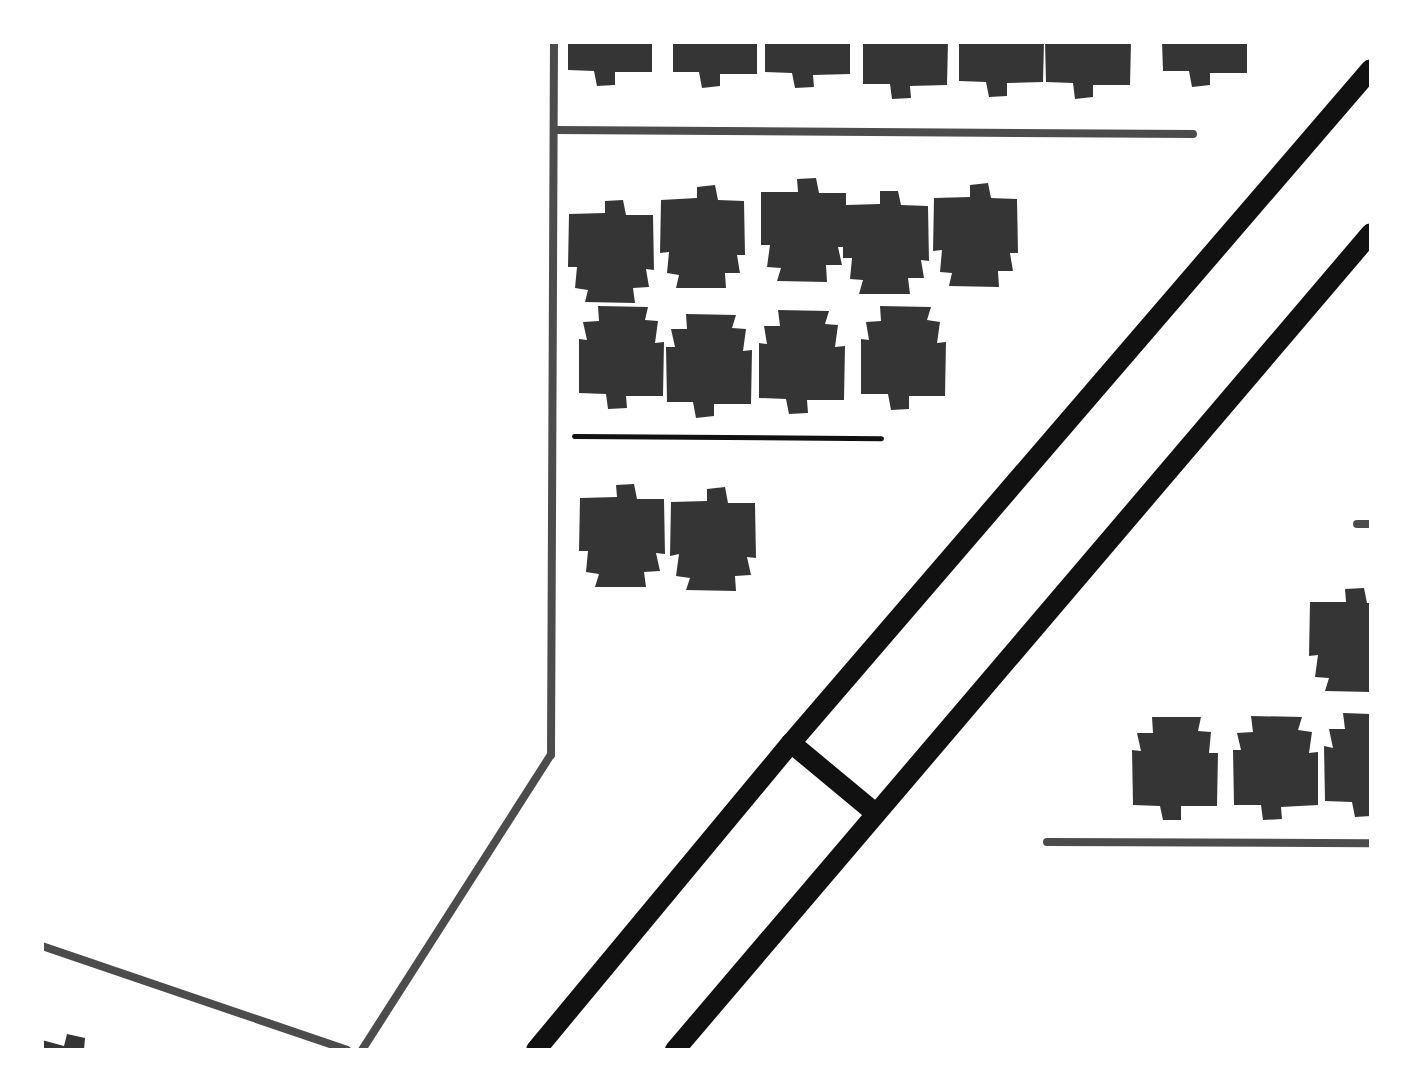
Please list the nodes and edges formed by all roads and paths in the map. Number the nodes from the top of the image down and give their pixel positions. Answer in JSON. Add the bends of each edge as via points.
{"nodes":[{"id":1,"x":554,"y":42,"type":"edge"},
{"id":2,"x":1371,"y":69,"type":"edge"},
{"id":3,"x":554,"y":130,"type":"junction"},
{"id":4,"x":1193,"y":134,"type":"dead end"},
{"id":5,"x":1371,"y":233,"type":"edge"},
{"id":6,"x":553,"y":436,"type":"junction"},
{"id":7,"x":881,"y":438,"type":"dead end"},
{"id":8,"x":1357,"y":524,"type":"dead end"},
{"id":9,"x":1371,"y":524,"type":"edge"},
{"id":10,"x":791,"y":743,"type":"junction"},
{"id":11,"x":874,"y":812,"type":"junction"},
{"id":12,"x":1047,"y":842,"type":"dead end"},
{"id":13,"x":1371,"y":843,"type":"edge"},
{"id":14,"x":42,"y":946,"type":"edge"},
{"id":15,"x":347,"y":1050,"type":"edge"},
{"id":16,"x":362,"y":1050,"type":"edge"},
{"id":17,"x":536,"y":1050,"type":"edge"},
{"id":18,"x":675,"y":1050,"type":"edge"}],
"edges":[{"from":1,"to":3,"type":"street"},
{"from":2,"to":10,"type":"main road"},
{"from":3,"to":4,"type":"street"},
{"from":3,"to":6,"type":"street"},
{"from":5,"to":11,"type":"main road"},
{"from":6,"to":7,"type":"path"},
{"from":6,"to":16,"type":"street","via":[[551,755]]},
{"from":8,"to":9,"type":"street"},
{"from":10,"to":11,"type":"main road"},
{"from":10,"to":17,"type":"main road"},
{"from":11,"to":18,"type":"main road"},
{"from":12,"to":13,"type":"street"},
{"from":14,"to":15,"type":"street"}]}
